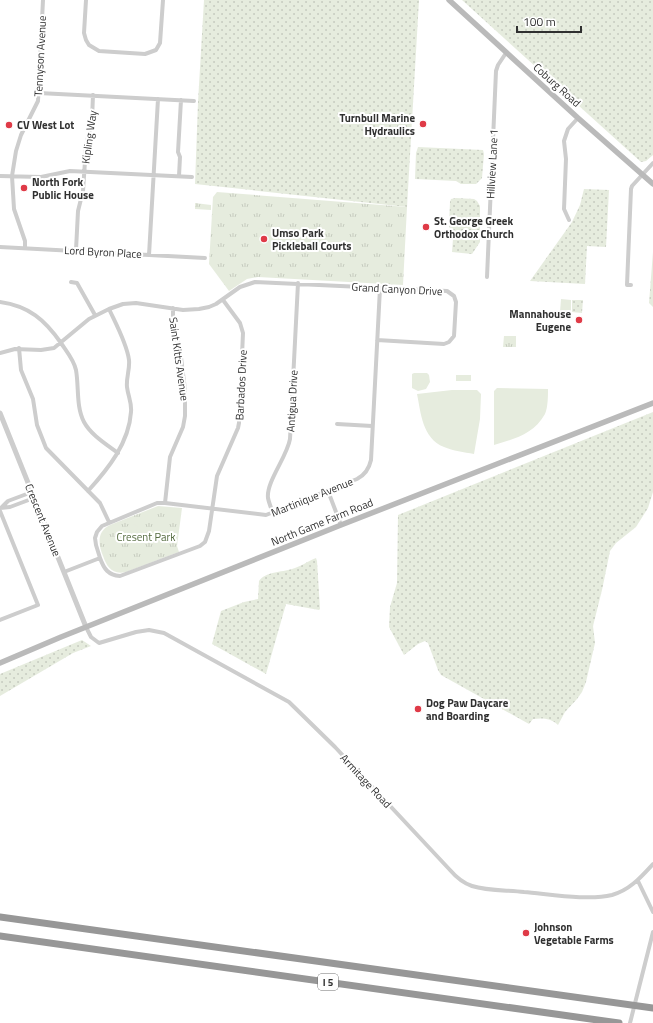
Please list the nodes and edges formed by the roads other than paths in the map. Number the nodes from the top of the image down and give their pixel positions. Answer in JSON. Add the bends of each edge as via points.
{"nodes":[{"id":1,"x":43,"y":0,"type":"edge"},
{"id":2,"x":86,"y":0,"type":"edge"},
{"id":3,"x":163,"y":0,"type":"edge"},
{"id":4,"x":449,"y":0,"type":"edge"},
{"id":5,"x":506,"y":53,"type":"junction"},
{"id":6,"x":38,"y":92,"type":"junction"},
{"id":7,"x":93,"y":95,"type":"junction"},
{"id":8,"x":158,"y":99,"type":"junction"},
{"id":9,"x":181,"y":100,"type":"junction"},
{"id":10,"x":194,"y":101,"type":"dead end"},
{"id":11,"x":578,"y":118,"type":"junction"},
{"id":12,"x":653,"y":163,"type":"edge"},
{"id":13,"x":84,"y":172,"type":"junction"},
{"id":14,"x":642,"y":174,"type":"junction"},
{"id":15,"x":153,"y":175,"type":"junction"},
{"id":16,"x":0,"y":176,"type":"edge"},
{"id":17,"x":12,"y":176,"type":"junction"},
{"id":18,"x":179,"y":176,"type":"junction"},
{"id":19,"x":192,"y":177,"type":"dead end"},
{"id":20,"x":653,"y":184,"type":"edge"},
{"id":21,"x":569,"y":220,"type":"dead end"},
{"id":22,"x":0,"y":247,"type":"edge"},
{"id":23,"x":25,"y":248,"type":"junction"},
{"id":24,"x":76,"y":250,"type":"junction"},
{"id":25,"x":149,"y":255,"type":"junction"},
{"id":26,"x":205,"y":258,"type":"dead end"},
{"id":27,"x":487,"y":277,"type":"dead end"},
{"id":28,"x":71,"y":282,"type":"dead end"},
{"id":29,"x":298,"y":283,"type":"junction"},
{"id":30,"x":632,"y":285,"type":"dead end"},
{"id":31,"x":380,"y":288,"type":"junction"},
{"id":32,"x":223,"y":300,"type":"junction"},
{"id":33,"x":0,"y":302,"type":"edge"},
{"id":34,"x":173,"y":308,"type":"junction"},
{"id":35,"x":109,"y":309,"type":"junction"},
{"id":36,"x":95,"y":315,"type":"junction"},
{"id":37,"x":378,"y":340,"type":"junction"},
{"id":38,"x":61,"y":343,"type":"junction"},
{"id":39,"x":19,"y":348,"type":"junction"},
{"id":40,"x":0,"y":353,"type":"edge"},
{"id":41,"x":653,"y":403,"type":"edge"},
{"id":42,"x":0,"y":413,"type":"edge"},
{"id":43,"x":337,"y":424,"type":"dead end"},
{"id":44,"x":372,"y":426,"type":"junction"},
{"id":45,"x":118,"y":453,"type":"junction"},
{"id":46,"x":88,"y":491,"type":"junction"},
{"id":47,"x":328,"y":491,"type":"junction"},
{"id":48,"x":32,"y":492,"type":"junction"},
{"id":49,"x":34,"y":498,"type":"junction"},
{"id":50,"x":164,"y":503,"type":"junction"},
{"id":51,"x":1,"y":508,"type":"edge"},
{"id":52,"x":212,"y":509,"type":"junction"},
{"id":53,"x":273,"y":513,"type":"junction"},
{"id":54,"x":109,"y":522,"type":"junction"},
{"id":55,"x":341,"y":525,"type":"junction"},
{"id":56,"x":100,"y":558,"type":"junction"},
{"id":57,"x":64,"y":572,"type":"junction"},
{"id":58,"x":0,"y":620,"type":"edge"},
{"id":59,"x":86,"y":627,"type":"junction"},
{"id":60,"x":0,"y":663,"type":"edge"},
{"id":61,"x":653,"y":864,"type":"edge"},
{"id":62,"x":638,"y":881,"type":"junction"},
{"id":63,"x":653,"y":912,"type":"edge"},
{"id":64,"x":0,"y":917,"type":"edge"},
{"id":65,"x":653,"y":932,"type":"edge"},
{"id":66,"x":0,"y":936,"type":"edge"},
{"id":67,"x":653,"y":1008,"type":"edge"},
{"id":68,"x":619,"y":1023,"type":"edge"},
{"id":69,"x":630,"y":1023,"type":"edge"}],
"edges":[{"from":1,"to":6,"type":"street","name":"Tennyson Avenue"},
{"from":2,"to":3,"type":"street","via":[[84,33],[89,45],[99,51],[145,54],[156,50],[160,43]]},
{"from":4,"to":5,"type":"main road","name":"Coburg Road"},
{"from":5,"to":11,"type":"main road","name":"Coburg Road"},
{"from":5,"to":27,"type":"street","name":"Hillview Lane 1","via":[[496,69]]},
{"from":6,"to":7,"type":"street"},
{"from":6,"to":17,"type":"street","name":"Tennyson Avenue","via":[[37,106],[18,142]]},
{"from":7,"to":8,"type":"street"},
{"from":7,"to":13,"type":"street","name":"Kipling Way"},
{"from":8,"to":9,"type":"street"},
{"from":8,"to":15,"type":"street"},
{"from":9,"to":10,"type":"street"},
{"from":9,"to":18,"type":"street"},
{"from":11,"to":14,"type":"main road","name":"Coburg Road"},
{"from":11,"to":21,"type":"street","via":[[568,129],[564,140],[564,209]]},
{"from":12,"to":14,"type":"street"},
{"from":13,"to":15,"type":"street"},
{"from":13,"to":17,"type":"street","via":[[67,171],[41,177]]},
{"from":13,"to":24,"type":"street","name":"Kipling Way"},
{"from":14,"to":20,"type":"main road","name":"Coburg Road"},
{"from":14,"to":30,"type":"street","via":[[631,191],[627,285]]},
{"from":15,"to":18,"type":"street"},
{"from":15,"to":25,"type":"street"},
{"from":16,"to":17,"type":"street"},
{"from":17,"to":23,"type":"street","name":"Tennyson Avenue","via":[[14,209]]},
{"from":18,"to":19,"type":"street"},
{"from":22,"to":23,"type":"street","name":"Lord Byron Place"},
{"from":23,"to":24,"type":"street","name":"Lord Byron Place"},
{"from":24,"to":25,"type":"street","name":"Lord Byron Place"},
{"from":25,"to":26,"type":"street","name":"Lord Byron Place"},
{"from":28,"to":36,"type":"street","via":[[77,283]]},
{"from":29,"to":31,"type":"street","name":"Grand Canyon Drive"},
{"from":29,"to":32,"type":"street","name":"Grand Canyon Drive","via":[[255,282],[240,287]]},
{"from":29,"to":53,"type":"street","name":"Antigua Drive","via":[[290,439],[268,490]]},
{"from":31,"to":37,"type":"street","name":"Martinique Avenue"},
{"from":31,"to":37,"type":"street","name":"Grand Canyon Drive","via":[[447,291],[454,296],[456,302],[454,336],[449,342],[444,344]]},
{"from":32,"to":34,"type":"street","name":"Grand Canyon Drive","via":[[192,310]]},
{"from":32,"to":52,"type":"street","name":"Barbados Drive","via":[[241,326],[243,338],[238,426],[217,476]]},
{"from":33,"to":38,"type":"street","via":[[32,312],[45,322]]},
{"from":34,"to":35,"type":"street","name":"Grand Canyon Drive","via":[[132,303]]},
{"from":34,"to":50,"type":"street","name":"Saint Kitts Avenue","via":[[173,326],[179,346],[185,388],[185,416],[170,457]]},
{"from":35,"to":36,"type":"street","name":"Grand Canyon Drive"},
{"from":35,"to":45,"type":"street","via":[[129,362],[127,387],[131,412]]},
{"from":36,"to":38,"type":"street","name":"Grand Canyon Drive"},
{"from":37,"to":44,"type":"street","name":"Martinique Avenue"},
{"from":38,"to":39,"type":"street","via":[[48,349]]},
{"from":38,"to":45,"type":"street","via":[[76,369],[83,421],[93,433]]},
{"from":39,"to":40,"type":"street"},
{"from":39,"to":46,"type":"street","via":[[21,370],[33,399],[37,425],[46,448]]},
{"from":41,"to":55,"type":"main road","name":"North Game Farm Road"},
{"from":42,"to":48,"type":"street","name":"Crescent Avenue"},
{"from":43,"to":44,"type":"street"},
{"from":44,"to":47,"type":"street","name":"Martinique Avenue","via":[[370,463],[367,472],[360,478]]},
{"from":45,"to":46,"type":"street"},
{"from":46,"to":54,"type":"street","via":[[101,506]]},
{"from":47,"to":53,"type":"street","name":"Martinique Avenue"},
{"from":47,"to":55,"type":"street"},
{"from":48,"to":49,"type":"street","name":"Crescent Avenue"},
{"from":48,"to":51,"type":"street","via":[[8,501]]},
{"from":49,"to":51,"type":"street"},
{"from":49,"to":57,"type":"street","name":"Crescent Avenue"},
{"from":50,"to":52,"type":"street","name":"Martinique Avenue"},
{"from":50,"to":54,"type":"street","name":"Martinique Avenue"},
{"from":51,"to":58,"type":"street","via":[[38,605]]},
{"from":52,"to":53,"type":"street","name":"Martinique Avenue","via":[[259,515]]},
{"from":52,"to":56,"type":"street","name":"Barbados Drive","via":[[209,534],[202,544],[122,575],[112,576]]},
{"from":54,"to":56,"type":"street","name":"Martinique Avenue","via":[[102,526],[96,535]]},
{"from":55,"to":59,"type":"main road","name":"North Game Farm Road"},
{"from":56,"to":57,"type":"street"},
{"from":57,"to":59,"type":"street","name":"Crescent Avenue"},
{"from":59,"to":60,"type":"main road","name":"North Game Farm Road"},
{"from":59,"to":62,"type":"street","name":"Armitage Road","via":[[91,638],[99,643],[141,631],[164,633],[289,702],[335,747],[450,870],[468,884],[488,889],[597,897],[618,893]]},
{"from":61,"to":62,"type":"street","name":"Armitage Road"},
{"from":62,"to":63,"type":"street"},
{"from":64,"to":67,"type":"highway","number":"I 5"},
{"from":65,"to":69,"type":"street"},
{"from":66,"to":68,"type":"highway","number":"I 5"}]}
